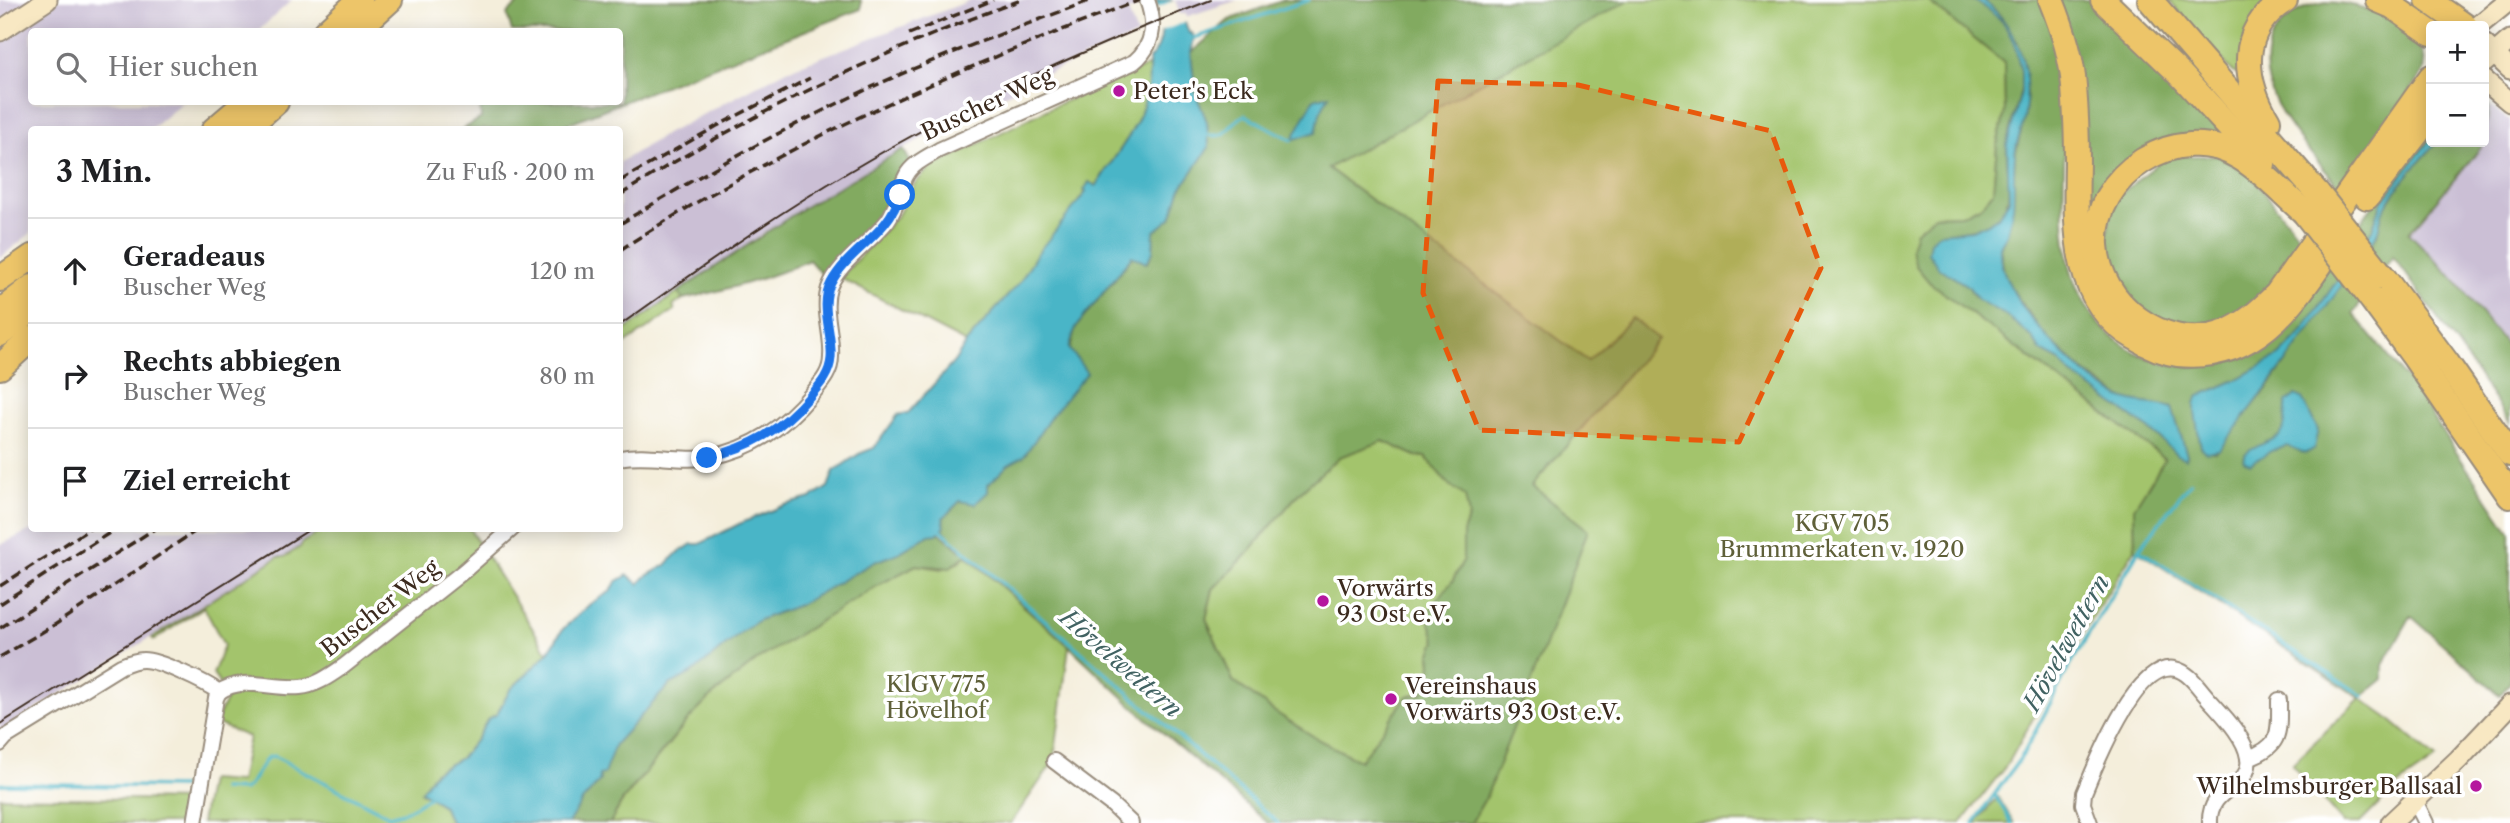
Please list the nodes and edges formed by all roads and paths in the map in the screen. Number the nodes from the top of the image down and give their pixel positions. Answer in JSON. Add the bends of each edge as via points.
{"nodes":[{"id":1,"x":47,"y":0,"type":"edge"},
{"id":2,"x":360,"y":0,"type":"edge"},
{"id":3,"x":390,"y":0,"type":"edge"},
{"id":4,"x":1147,"y":0,"type":"edge"},
{"id":5,"x":2051,"y":0,"type":"edge"},
{"id":6,"x":2103,"y":0,"type":"edge"},
{"id":7,"x":2150,"y":0,"type":"edge"},
{"id":8,"x":2284,"y":0,"type":"edge"},
{"id":9,"x":2378,"y":0,"type":"edge"},
{"id":10,"x":2428,"y":0,"type":"edge"},
{"id":11,"x":2510,"y":0,"type":"edge"},
{"id":12,"x":2458,"y":21,"type":"edge"},
{"id":13,"x":2484,"y":21,"type":"edge"},
{"id":14,"x":329,"y":28,"type":"edge"},
{"id":15,"x":359,"y":28,"type":"edge"},
{"id":16,"x":2426,"y":29,"type":"edge"},
{"id":17,"x":0,"y":31,"type":"edge"},
{"id":18,"x":2510,"y":40,"type":"edge"},
{"id":19,"x":2489,"y":52,"type":"edge"},
{"id":20,"x":2489,"y":54,"type":"edge"},
{"id":21,"x":2510,"y":69,"type":"edge"},
{"id":22,"x":2426,"y":84,"type":"edge"},
{"id":23,"x":2489,"y":84,"type":"edge"},
{"id":24,"x":2510,"y":102,"type":"edge"},
{"id":25,"x":244,"y":105,"type":"edge"},
{"id":26,"x":273,"y":105,"type":"edge"},
{"id":27,"x":2426,"y":121,"type":"edge"},
{"id":28,"x":220,"y":126,"type":"edge"},
{"id":29,"x":249,"y":126,"type":"edge"},
{"id":30,"x":2293,"y":164,"type":"junction"},
{"id":31,"x":2311,"y":203,"type":"junction"},
{"id":32,"x":28,"y":260,"type":"edge"},
{"id":33,"x":0,"y":279,"type":"edge"},
{"id":34,"x":2377,"y":288,"type":"junction"},
{"id":35,"x":28,"y":290,"type":"edge"},
{"id":36,"x":0,"y":312,"type":"edge"},
{"id":37,"x":28,"y":313,"type":"edge"},
{"id":38,"x":0,"y":334,"type":"edge"},
{"id":39,"x":28,"y":342,"type":"edge"},
{"id":40,"x":0,"y":367,"type":"edge"},
{"id":41,"x":2510,"y":454,"type":"edge"},
{"id":42,"x":623,"y":458,"type":"edge"},
{"id":43,"x":2510,"y":496,"type":"edge"},
{"id":44,"x":508,"y":532,"type":"edge"},
{"id":45,"x":219,"y":692,"type":"junction"},
{"id":46,"x":2280,"y":700,"type":"dead end"},
{"id":47,"x":2510,"y":705,"type":"edge"},
{"id":48,"x":0,"y":744,"type":"edge"},
{"id":49,"x":2248,"y":758,"type":"junction"},
{"id":50,"x":1054,"y":761,"type":"dead end"},
{"id":51,"x":2415,"y":801,"type":"junction"},
{"id":52,"x":195,"y":823,"type":"edge"},
{"id":53,"x":1131,"y":823,"type":"edge"},
{"id":54,"x":2090,"y":823,"type":"edge"},
{"id":55,"x":2210,"y":823,"type":"edge"},
{"id":56,"x":2391,"y":823,"type":"edge"},
{"id":57,"x":2426,"y":823,"type":"edge"}],
"edges":[{"from":1,"to":17,"type":"street"},
{"from":2,"to":14,"type":"highway"},
{"from":3,"to":15,"type":"highway"},
{"from":4,"to":42,"type":"street","name":"Buscher Weg","via":[[1152,35],[1134,62],[939,150],[912,168],[892,214],[830,285],[828,371],[785,423],[743,447],[707,458]]},
{"from":5,"to":27,"type":"highway","via":[[2074,83],[2078,245],[2083,272],[2109,318],[2158,349],[2207,354],[2244,344],[2272,324]]},
{"from":6,"to":31,"type":"highway"},
{"from":7,"to":30,"type":"highway"},
{"from":8,"to":30,"type":"highway","via":[[2256,29],[2248,72],[2262,111]]},
{"from":9,"to":16,"type":"highway"},
{"from":10,"to":12,"type":"highway"},
{"from":11,"to":13,"type":"street"},
{"from":18,"to":19,"type":"street"},
{"from":20,"to":21,"type":"street"},
{"from":22,"to":31,"type":"highway","via":[[2277,294],[2237,327],[2191,338],[2148,326],[2111,290],[2098,260],[2097,228],[2106,198],[2130,169],[2165,150],[2204,145],[2239,157]]},
{"from":23,"to":24,"type":"street"},
{"from":25,"to":28,"type":"highway"},
{"from":26,"to":29,"type":"highway"},
{"from":30,"to":31,"type":"highway"},
{"from":31,"to":34,"type":"highway","bridge":true},
{"from":32,"to":33,"type":"highway"},
{"from":34,"to":41,"type":"highway","via":[[2447,363]]},
{"from":34,"to":43,"type":"highway","via":[[2422,367]]},
{"from":35,"to":36,"type":"highway"},
{"from":37,"to":38,"type":"highway"},
{"from":39,"to":40,"type":"highway"},
{"from":44,"to":45,"type":"street","name":"Buscher Weg","via":[[323,679],[300,687],[236,683]]},
{"from":45,"to":48,"type":"street","via":[[163,666],[136,660]]},
{"from":45,"to":52,"type":"street"},
{"from":46,"to":49,"type":"street","via":[[2274,743],[2266,752]]},
{"from":47,"to":51,"type":"street"},
{"from":49,"to":54,"type":"street","via":[[2239,737],[2191,678],[2173,668],[2163,670],[2139,687],[2121,713],[2084,793]]},
{"from":49,"to":55,"type":"street","via":[[2244,778],[2214,802]]},
{"from":50,"to":53,"type":"street"},
{"from":51,"to":56,"type":"street"},
{"from":51,"to":57,"type":"street"}]}
